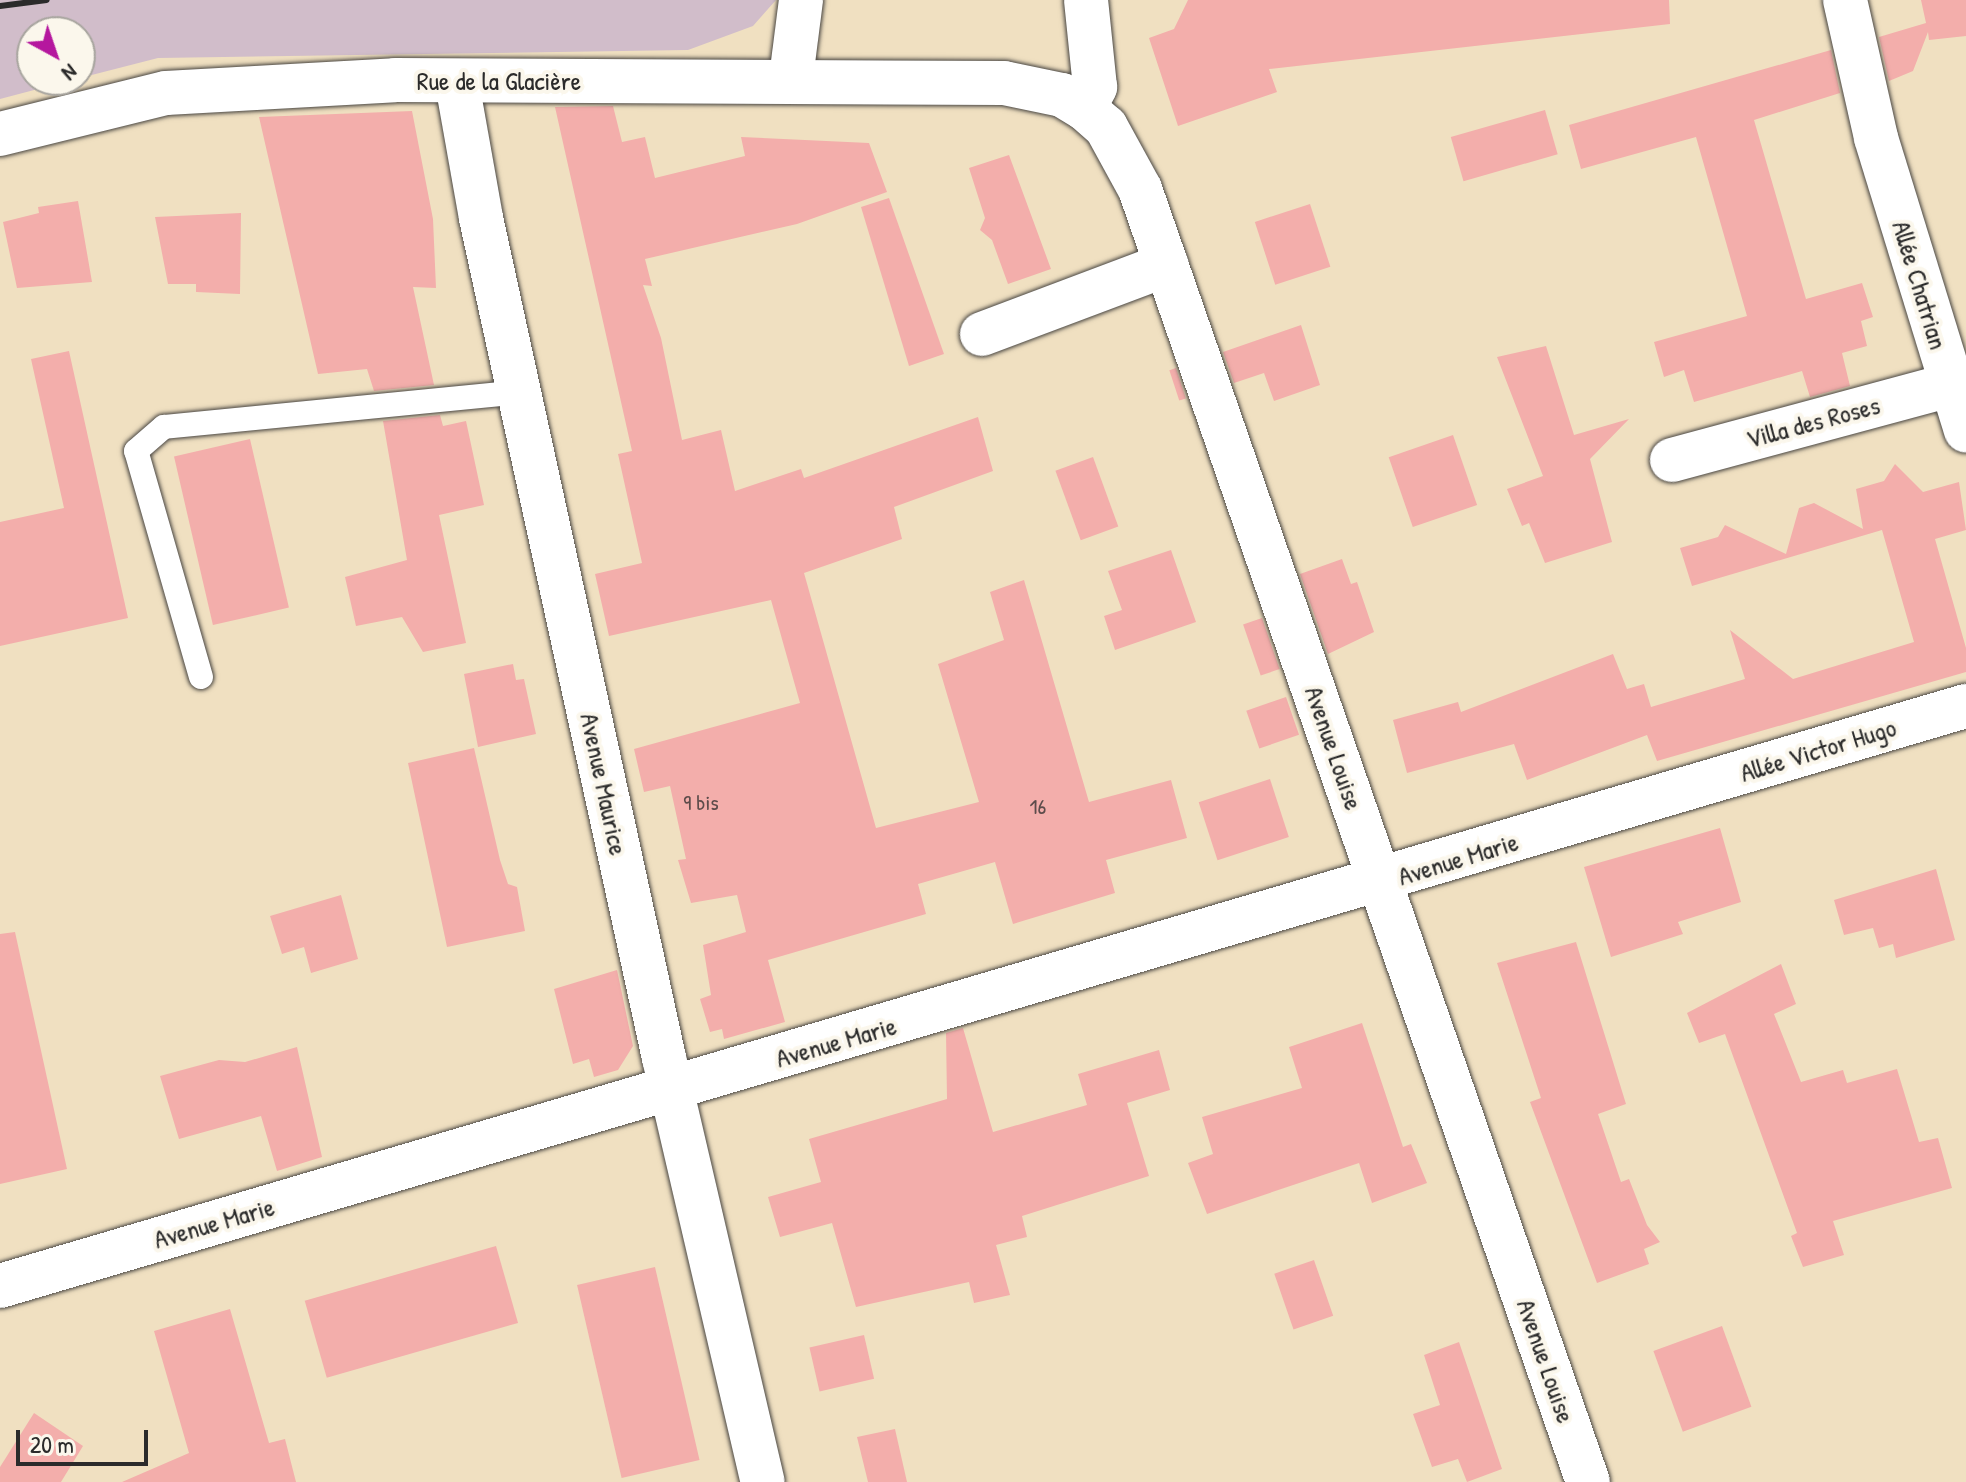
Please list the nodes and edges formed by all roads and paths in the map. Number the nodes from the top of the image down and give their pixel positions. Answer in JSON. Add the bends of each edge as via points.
{"nodes":[{"id":1,"x":801,"y":0,"type":"edge"},
{"id":2,"x":1086,"y":0,"type":"edge"},
{"id":3,"x":1845,"y":0,"type":"edge"},
{"id":4,"x":791,"y":78,"type":"junction"},
{"id":5,"x":457,"y":83,"type":"junction"},
{"id":6,"x":1004,"y":83,"type":"joint"},
{"id":7,"x":1084,"y":108,"type":"junction"},
{"id":8,"x":0,"y":134,"type":"edge"},
{"id":9,"x":1166,"y":265,"type":"junction"},
{"id":10,"x":982,"y":334,"type":"dead end"},
{"id":11,"x":1954,"y":364,"type":"edge"},
{"id":12,"x":519,"y":392,"type":"junction"},
{"id":13,"x":1966,"y":430,"type":"edge"},
{"id":14,"x":1672,"y":460,"type":"dead end"},
{"id":15,"x":201,"y":677,"type":"dead end"},
{"id":16,"x":1966,"y":706,"type":"edge"},
{"id":17,"x":1671,"y":794,"type":"joint"},
{"id":18,"x":1381,"y":882,"type":"junction"},
{"id":19,"x":671,"y":1090,"type":"junction"},
{"id":20,"x":0,"y":1286,"type":"edge"},
{"id":21,"x":763,"y":1482,"type":"edge"},
{"id":22,"x":1588,"y":1482,"type":"edge"}],
"edges":[{"from":1,"to":4,"type":"street"},
{"from":2,"to":7,"type":"street","via":[[1095,87]]},
{"from":3,"to":11,"type":"street","name":"Allée Chatrian","via":[[1876,138]]},
{"from":4,"to":5,"type":"street","name":"Rue de la Glacière"},
{"from":4,"to":6,"type":"street","name":"Rue de la Glacière"},
{"from":5,"to":8,"type":"street","name":"Rue de la Glacière","via":[[395,80],[166,93]]},
{"from":5,"to":12,"type":"street","name":"Avenue Maurice"},
{"from":6,"to":7,"type":"street","name":"Avenue Louise","via":[[1062,95]]},
{"from":7,"to":9,"type":"street","name":"Avenue Louise","via":[[1106,127],[1140,189]]},
{"from":9,"to":10,"type":"street"},
{"from":9,"to":18,"type":"street","name":"Avenue Louise"},
{"from":11,"to":13,"type":"street","name":"Allée Chatrian"},
{"from":11,"to":14,"type":"street","name":"Villa des Roses"},
{"from":12,"to":15,"type":"lane","via":[[164,427],[136,451]]},
{"from":12,"to":19,"type":"street","name":"Avenue Maurice"},
{"from":16,"to":17,"type":"street","name":"Allée Victor Hugo"},
{"from":17,"to":18,"type":"street","name":"Avenue Marie"},
{"from":18,"to":19,"type":"street","name":"Avenue Marie"},
{"from":18,"to":22,"type":"street","name":"Avenue Louise"},
{"from":19,"to":20,"type":"street","name":"Avenue Marie"},
{"from":19,"to":21,"type":"street","name":"Avenue Maurice"}]}
